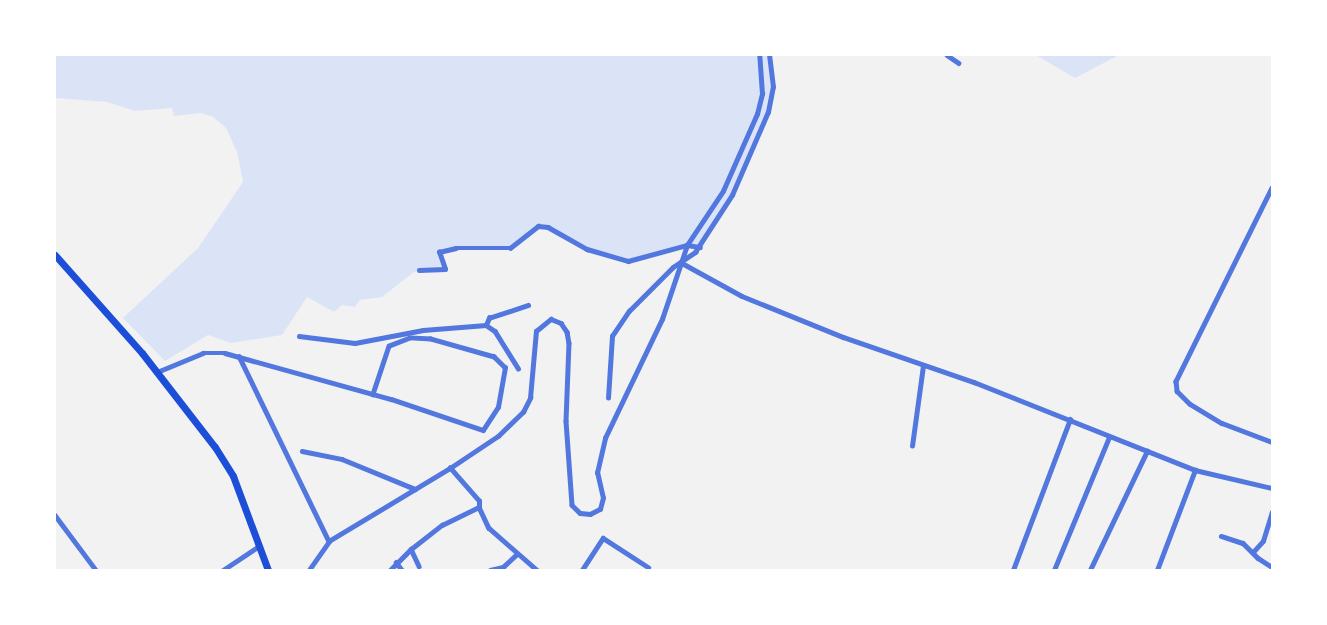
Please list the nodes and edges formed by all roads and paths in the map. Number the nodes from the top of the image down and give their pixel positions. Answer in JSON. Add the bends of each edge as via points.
{"nodes":[{"id":1,"x":759,"y":55,"type":"edge"},
{"id":2,"x":769,"y":55,"type":"edge"},
{"id":3,"x":947,"y":55,"type":"edge"},
{"id":4,"x":959,"y":63,"type":"dead end"},
{"id":5,"x":1272,"y":188,"type":"edge"},
{"id":6,"x":687,"y":246,"type":"junction"},
{"id":7,"x":700,"y":247,"type":"junction"},
{"id":8,"x":55,"y":255,"type":"edge"},
{"id":9,"x":682,"y":263,"type":"junction"},
{"id":10,"x":419,"y":270,"type":"dead end"},
{"id":11,"x":528,"y":305,"type":"dead end"},
{"id":12,"x":486,"y":325,"type":"junction"},
{"id":13,"x":299,"y":336,"type":"dead end"},
{"id":14,"x":239,"y":356,"type":"junction"},
{"id":15,"x":923,"y":366,"type":"junction"},
{"id":16,"x":518,"y":368,"type":"dead end"},
{"id":17,"x":157,"y":372,"type":"junction"},
{"id":18,"x":373,"y":394,"type":"junction"},
{"id":19,"x":608,"y":398,"type":"dead end"},
{"id":20,"x":1070,"y":419,"type":"junction"},
{"id":21,"x":1110,"y":436,"type":"junction"},
{"id":22,"x":1272,"y":442,"type":"edge"},
{"id":23,"x":912,"y":446,"type":"dead end"},
{"id":24,"x":302,"y":451,"type":"dead end"},
{"id":25,"x":1147,"y":451,"type":"junction"},
{"id":26,"x":450,"y":468,"type":"junction"},
{"id":27,"x":1195,"y":470,"type":"junction"},
{"id":28,"x":1272,"y":488,"type":"edge"},
{"id":29,"x":415,"y":489,"type":"junction"},
{"id":30,"x":479,"y":507,"type":"junction"},
{"id":31,"x":1272,"y":512,"type":"edge"},
{"id":32,"x":56,"y":517,"type":"edge"},
{"id":33,"x":1221,"y":536,"type":"dead end"},
{"id":34,"x":329,"y":540,"type":"junction"},
{"id":35,"x":261,"y":544,"type":"junction"},
{"id":36,"x":411,"y":548,"type":"junction"},
{"id":37,"x":1254,"y":551,"type":"junction"},
{"id":38,"x":517,"y":554,"type":"junction"},
{"id":39,"x":396,"y":562,"type":"junction"},
{"id":40,"x":419,"y":566,"type":"dead end"},
{"id":41,"x":648,"y":567,"type":"dead end"},
{"id":42,"x":1272,"y":567,"type":"edge"},
{"id":43,"x":96,"y":570,"type":"edge"},
{"id":44,"x":223,"y":570,"type":"edge"},
{"id":45,"x":268,"y":570,"type":"edge"},
{"id":46,"x":309,"y":570,"type":"edge"},
{"id":47,"x":390,"y":570,"type":"edge"},
{"id":48,"x":402,"y":570,"type":"edge"},
{"id":49,"x":490,"y":570,"type":"edge"},
{"id":50,"x":537,"y":570,"type":"edge"},
{"id":51,"x":582,"y":570,"type":"edge"},
{"id":52,"x":1013,"y":570,"type":"edge"},
{"id":53,"x":1054,"y":570,"type":"edge"},
{"id":54,"x":1090,"y":570,"type":"edge"},
{"id":55,"x":1157,"y":570,"type":"edge"}],
"edges":[{"from":1,"to":6,"type":"street","via":[[762,94],[757,114],[723,192]]},
{"from":2,"to":7,"type":"street","via":[[773,88],[768,112],[732,195]]},
{"from":3,"to":4,"type":"street"},
{"from":5,"to":22,"type":"street","via":[[1176,382],[1177,391],[1190,404],[1222,422]]},
{"from":6,"to":7,"type":"street"},
{"from":6,"to":9,"type":"street"},
{"from":6,"to":10,"type":"street","via":[[628,261],[587,250],[548,228],[538,226],[510,248],[456,248],[440,252],[445,269]]},
{"from":7,"to":9,"type":"street"},
{"from":8,"to":17,"type":"main road"},
{"from":9,"to":15,"type":"street","via":[[742,296]]},
{"from":9,"to":19,"type":"street","via":[[673,267],[629,311],[612,336]]},
{"from":9,"to":26,"type":"street","via":[[649,350],[605,438],[597,473],[603,498],[600,509],[590,514],[580,513],[572,505],[566,421],[569,343],[561,323],[550,319],[536,331],[530,398],[523,412],[498,436]]},
{"from":11,"to":12,"type":"street","via":[[489,318]]},
{"from":12,"to":13,"type":"street","via":[[423,330],[354,343]]},
{"from":12,"to":16,"type":"street","via":[[495,331]]},
{"from":14,"to":17,"type":"street","via":[[203,353]]},
{"from":14,"to":18,"type":"street"},
{"from":14,"to":34,"type":"street"},
{"from":15,"to":20,"type":"street"},
{"from":15,"to":23,"type":"street"},
{"from":17,"to":35,"type":"main road","via":[[215,447],[233,476]]},
{"from":18,"to":18,"type":"street","via":[[389,346],[410,338],[431,339],[494,357],[505,368],[498,407],[483,430]]},
{"from":20,"to":21,"type":"street"},
{"from":20,"to":52,"type":"street"},
{"from":21,"to":25,"type":"street"},
{"from":21,"to":53,"type":"street"},
{"from":24,"to":29,"type":"street","via":[[342,459]]},
{"from":25,"to":27,"type":"street"},
{"from":25,"to":54,"type":"street"},
{"from":26,"to":29,"type":"street"},
{"from":26,"to":30,"type":"street","via":[[479,501]]},
{"from":27,"to":28,"type":"street"},
{"from":27,"to":55,"type":"street"},
{"from":29,"to":34,"type":"street"},
{"from":30,"to":36,"type":"street","via":[[442,525]]},
{"from":30,"to":38,"type":"street","via":[[489,528]]},
{"from":31,"to":37,"type":"street","via":[[1263,541]]},
{"from":32,"to":43,"type":"street"},
{"from":33,"to":37,"type":"street","via":[[1243,543]]},
{"from":34,"to":46,"type":"street"},
{"from":35,"to":44,"type":"street"},
{"from":35,"to":45,"type":"main road"},
{"from":36,"to":39,"type":"street"},
{"from":36,"to":40,"type":"street"},
{"from":37,"to":42,"type":"street","via":[[1258,558]]},
{"from":38,"to":49,"type":"street","via":[[503,567]]},
{"from":38,"to":50,"type":"street"},
{"from":39,"to":47,"type":"street"},
{"from":39,"to":48,"type":"street"},
{"from":41,"to":51,"type":"street","via":[[603,538]]}]}
